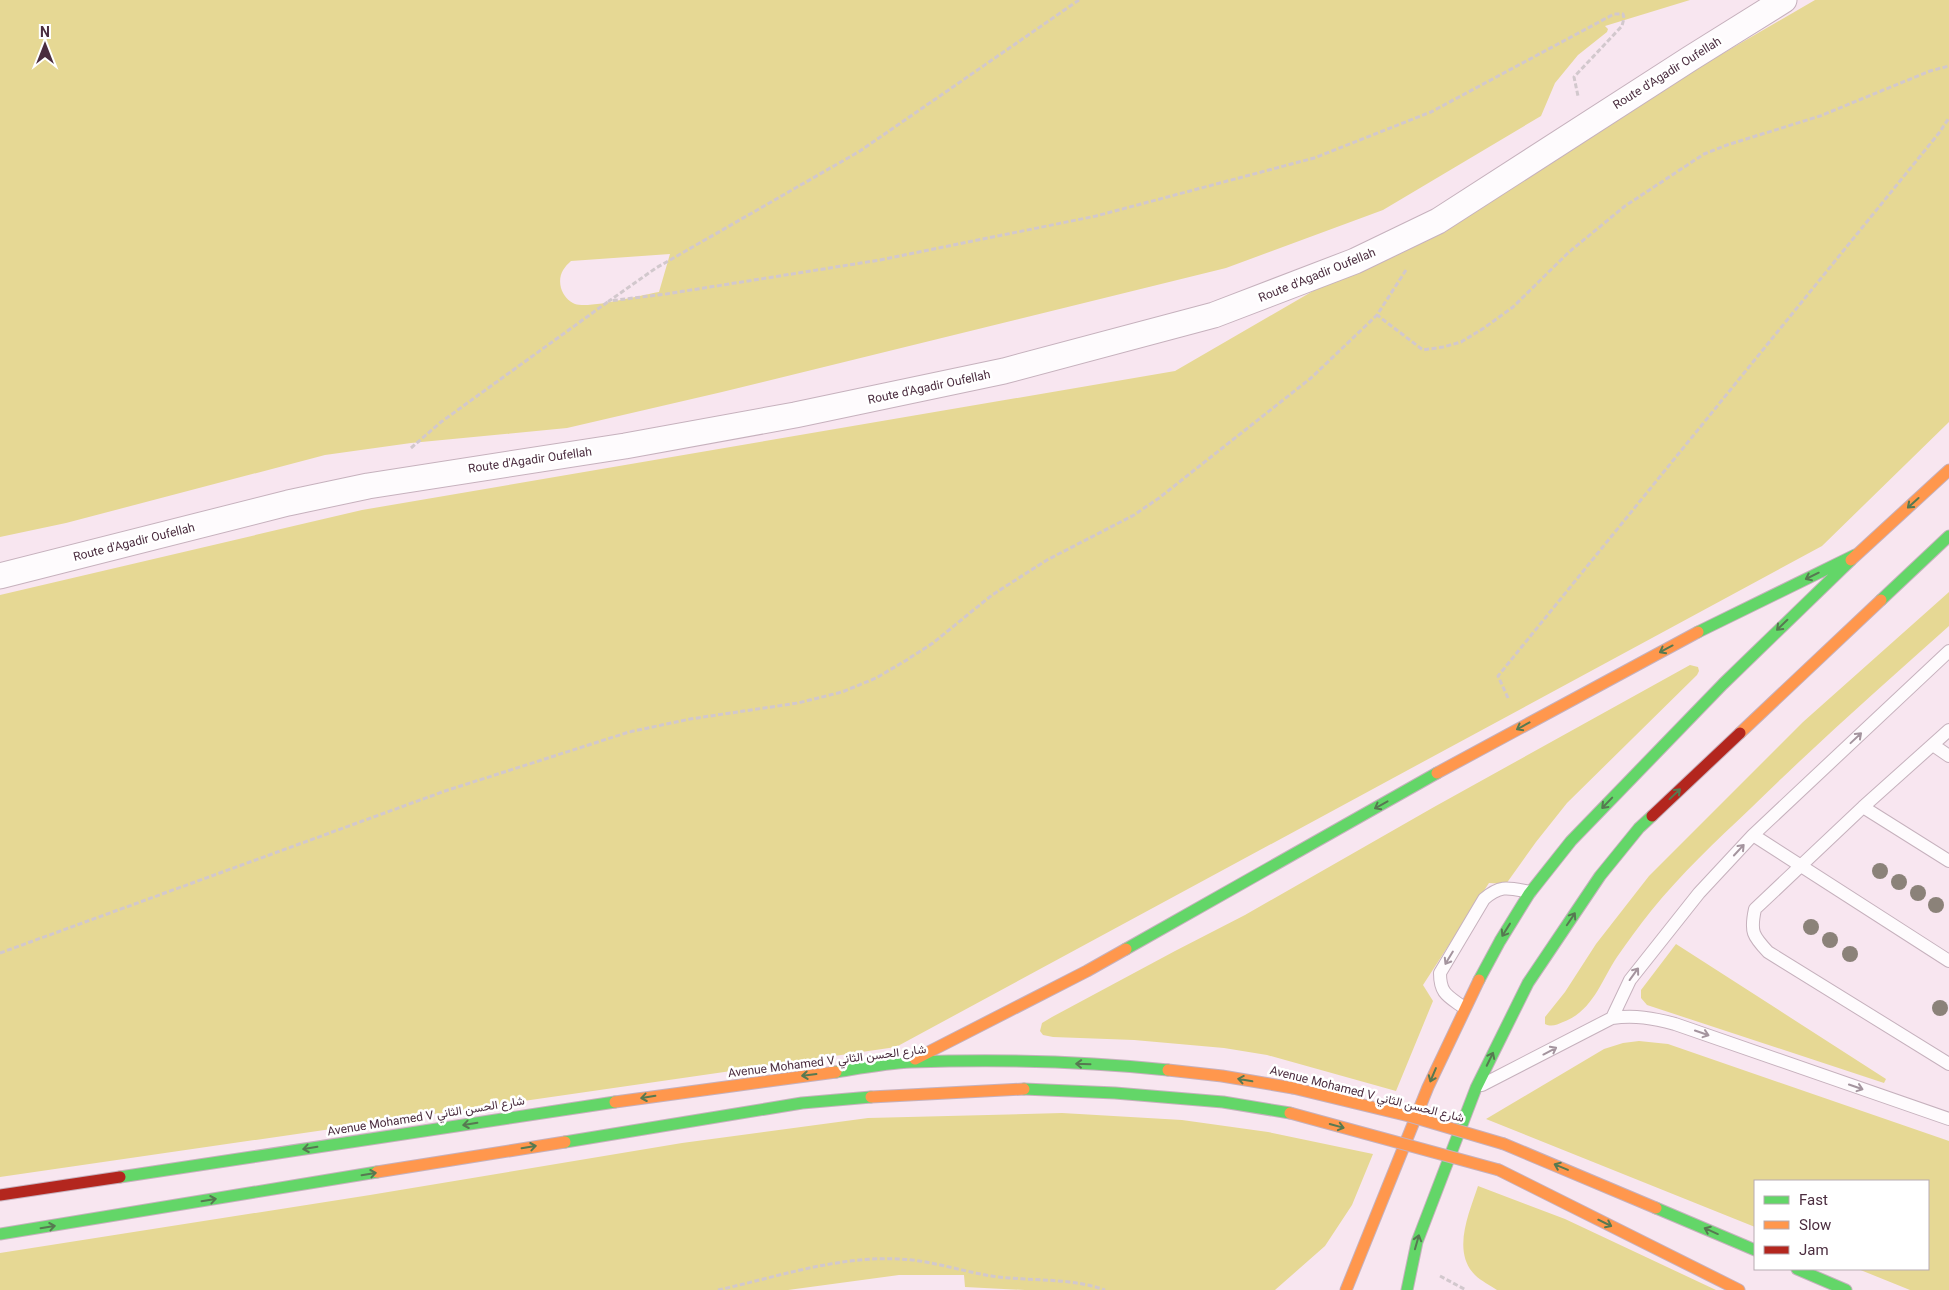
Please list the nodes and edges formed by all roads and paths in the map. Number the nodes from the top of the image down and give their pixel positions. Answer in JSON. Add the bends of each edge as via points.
{"nodes":[{"id":1,"x":1079,"y":0,"type":"edge"},
{"id":2,"x":1784,"y":0,"type":"edge"},
{"id":3,"x":1949,"y":66,"type":"edge"},
{"id":4,"x":1949,"y":118,"type":"edge"},
{"id":5,"x":1584,"y":126,"type":"junction"},
{"id":6,"x":1407,"y":268,"type":"dead end"},
{"id":7,"x":609,"y":301,"type":"junction"},
{"id":8,"x":1377,"y":315,"type":"junction"},
{"id":9,"x":404,"y":454,"type":"dead end"},
{"id":10,"x":1949,"y":470,"type":"edge"},
{"id":11,"x":1949,"y":536,"type":"edge"},
{"id":12,"x":1855,"y":555,"type":"junction"},
{"id":13,"x":0,"y":576,"type":"edge"},
{"id":14,"x":1949,"y":651,"type":"edge"},
{"id":15,"x":1522,"y":726,"type":"junction"},
{"id":16,"x":1949,"y":730,"type":"edge"},
{"id":17,"x":1933,"y":745,"type":"junction"},
{"id":18,"x":1949,"y":756,"type":"edge"},
{"id":19,"x":1863,"y":807,"type":"junction"},
{"id":20,"x":1753,"y":835,"type":"junction"},
{"id":21,"x":1949,"y":861,"type":"edge"},
{"id":22,"x":1801,"y":866,"type":"junction"},
{"id":23,"x":1530,"y":892,"type":"junction"},
{"id":24,"x":0,"y":953,"type":"edge"},
{"id":25,"x":1949,"y":961,"type":"edge"},
{"id":26,"x":1464,"y":1007,"type":"junction"},
{"id":27,"x":1612,"y":1018,"type":"junction"},
{"id":28,"x":910,"y":1062,"type":"junction"},
{"id":29,"x":1949,"y":1064,"type":"edge"},
{"id":30,"x":1476,"y":1088,"type":"junction"},
{"id":31,"x":1949,"y":1119,"type":"edge"},
{"id":32,"x":0,"y":1195,"type":"edge"},
{"id":33,"x":0,"y":1234,"type":"edge"},
{"id":34,"x":1754,"y":1250,"type":"edge"},
{"id":35,"x":1799,"y":1270,"type":"edge"},
{"id":36,"x":1348,"y":1285,"type":"edge"},
{"id":37,"x":718,"y":1290,"type":"edge"},
{"id":38,"x":1105,"y":1290,"type":"edge"},
{"id":39,"x":1335,"y":1290,"type":"edge"},
{"id":40,"x":1407,"y":1290,"type":"edge"},
{"id":41,"x":1739,"y":1290,"type":"edge"},
{"id":42,"x":1846,"y":1290,"type":"edge"}],
"edges":[{"from":1,"to":7,"type":"path","via":[[860,151],[656,268]]},
{"from":2,"to":5,"type":"street","name":"Route d'Agadir Oufellah"},
{"from":3,"to":8,"type":"path","via":[[1820,116],[1704,154],[1625,206],[1569,252],[1513,307],[1461,342],[1423,350]]},
{"from":4,"to":15,"type":"path","via":[[1498,676]]},
{"from":5,"to":7,"type":"path","via":[[1574,76],[1622,26],[1623,14],[1614,14],[1431,112],[1314,158],[1096,216],[889,258]]},
{"from":5,"to":13,"type":"street","name":"Route d'Agadir Oufellah","via":[[1438,221],[1355,261],[1214,315],[1004,371],[795,414],[625,446],[368,486],[288,503]]},
{"from":6,"to":8,"type":"path"},
{"from":7,"to":9,"type":"path","via":[[441,422]]},
{"from":8,"to":24,"type":"path","via":[[1311,378],[1159,498],[1134,515],[1047,560],[992,595],[933,643],[876,678],[842,692],[798,703],[629,732],[444,792]]},
{"from":10,"to":12,"type":"highway","one_way":true},
{"from":30,"to":11,"type":"highway","one_way":true,"via":[[1528,983],[1600,876],[1638,828]]},
{"from":12,"to":15,"type":"highway","one_way":true,"via":[[1713,624]]},
{"from":12,"to":23,"type":"highway","one_way":true,"via":[[1667,741],[1574,838]]},
{"from":20,"to":14,"type":"lane","one_way":true},
{"from":15,"to":28,"type":"highway","one_way":true,"via":[[1087,971]]},
{"from":16,"to":17,"type":"lane"},
{"from":17,"to":18,"type":"lane"},
{"from":17,"to":19,"type":"lane"},
{"from":19,"to":21,"type":"lane"},
{"from":19,"to":22,"type":"lane"},
{"from":20,"to":22,"type":"lane"},
{"from":27,"to":20,"type":"lane","one_way":true,"via":[[1641,965],[1699,893]]},
{"from":22,"to":25,"type":"lane"},
{"from":22,"to":29,"type":"lane","via":[[1755,909],[1754,938],[1768,952]]},
{"from":23,"to":26,"type":"highway","one_way":true,"via":[[1487,960]]},
{"from":23,"to":26,"type":"lane","one_way":true,"via":[[1505,887],[1494,890],[1484,899],[1440,974],[1440,985],[1445,994]]},
{"from":26,"to":36,"type":"highway","one_way":true,"via":[[1432,1076]]},
{"from":30,"to":27,"type":"lane","one_way":true},
{"from":27,"to":31,"type":"lane","one_way":true,"via":[[1651,1017],[1675,1024]]},
{"from":28,"to":32,"type":"highway","name":"Avenue Mohamed V شارع الحسن الثاني","one_way":true,"via":[[681,1092]]},
{"from":34,"to":28,"type":"highway","name":"Avenue Mohamed V شارع الحسن الثاني","one_way":true,"bridge":true,"via":[[1504,1144],[1293,1088],[1222,1076],[1118,1065]]},
{"from":40,"to":30,"type":"highway","one_way":true,"via":[[1417,1242]]},
{"from":33,"to":41,"type":"highway","one_way":true,"bridge":true,"via":[[802,1103],[1012,1089],[1223,1102],[1290,1113],[1499,1170]]},
{"from":35,"to":42,"type":"highway"},
{"from":36,"to":39,"type":"highway"},
{"from":37,"to":38,"type":"path","via":[[832,1264],[899,1259],[997,1277],[1096,1286]]}]}
